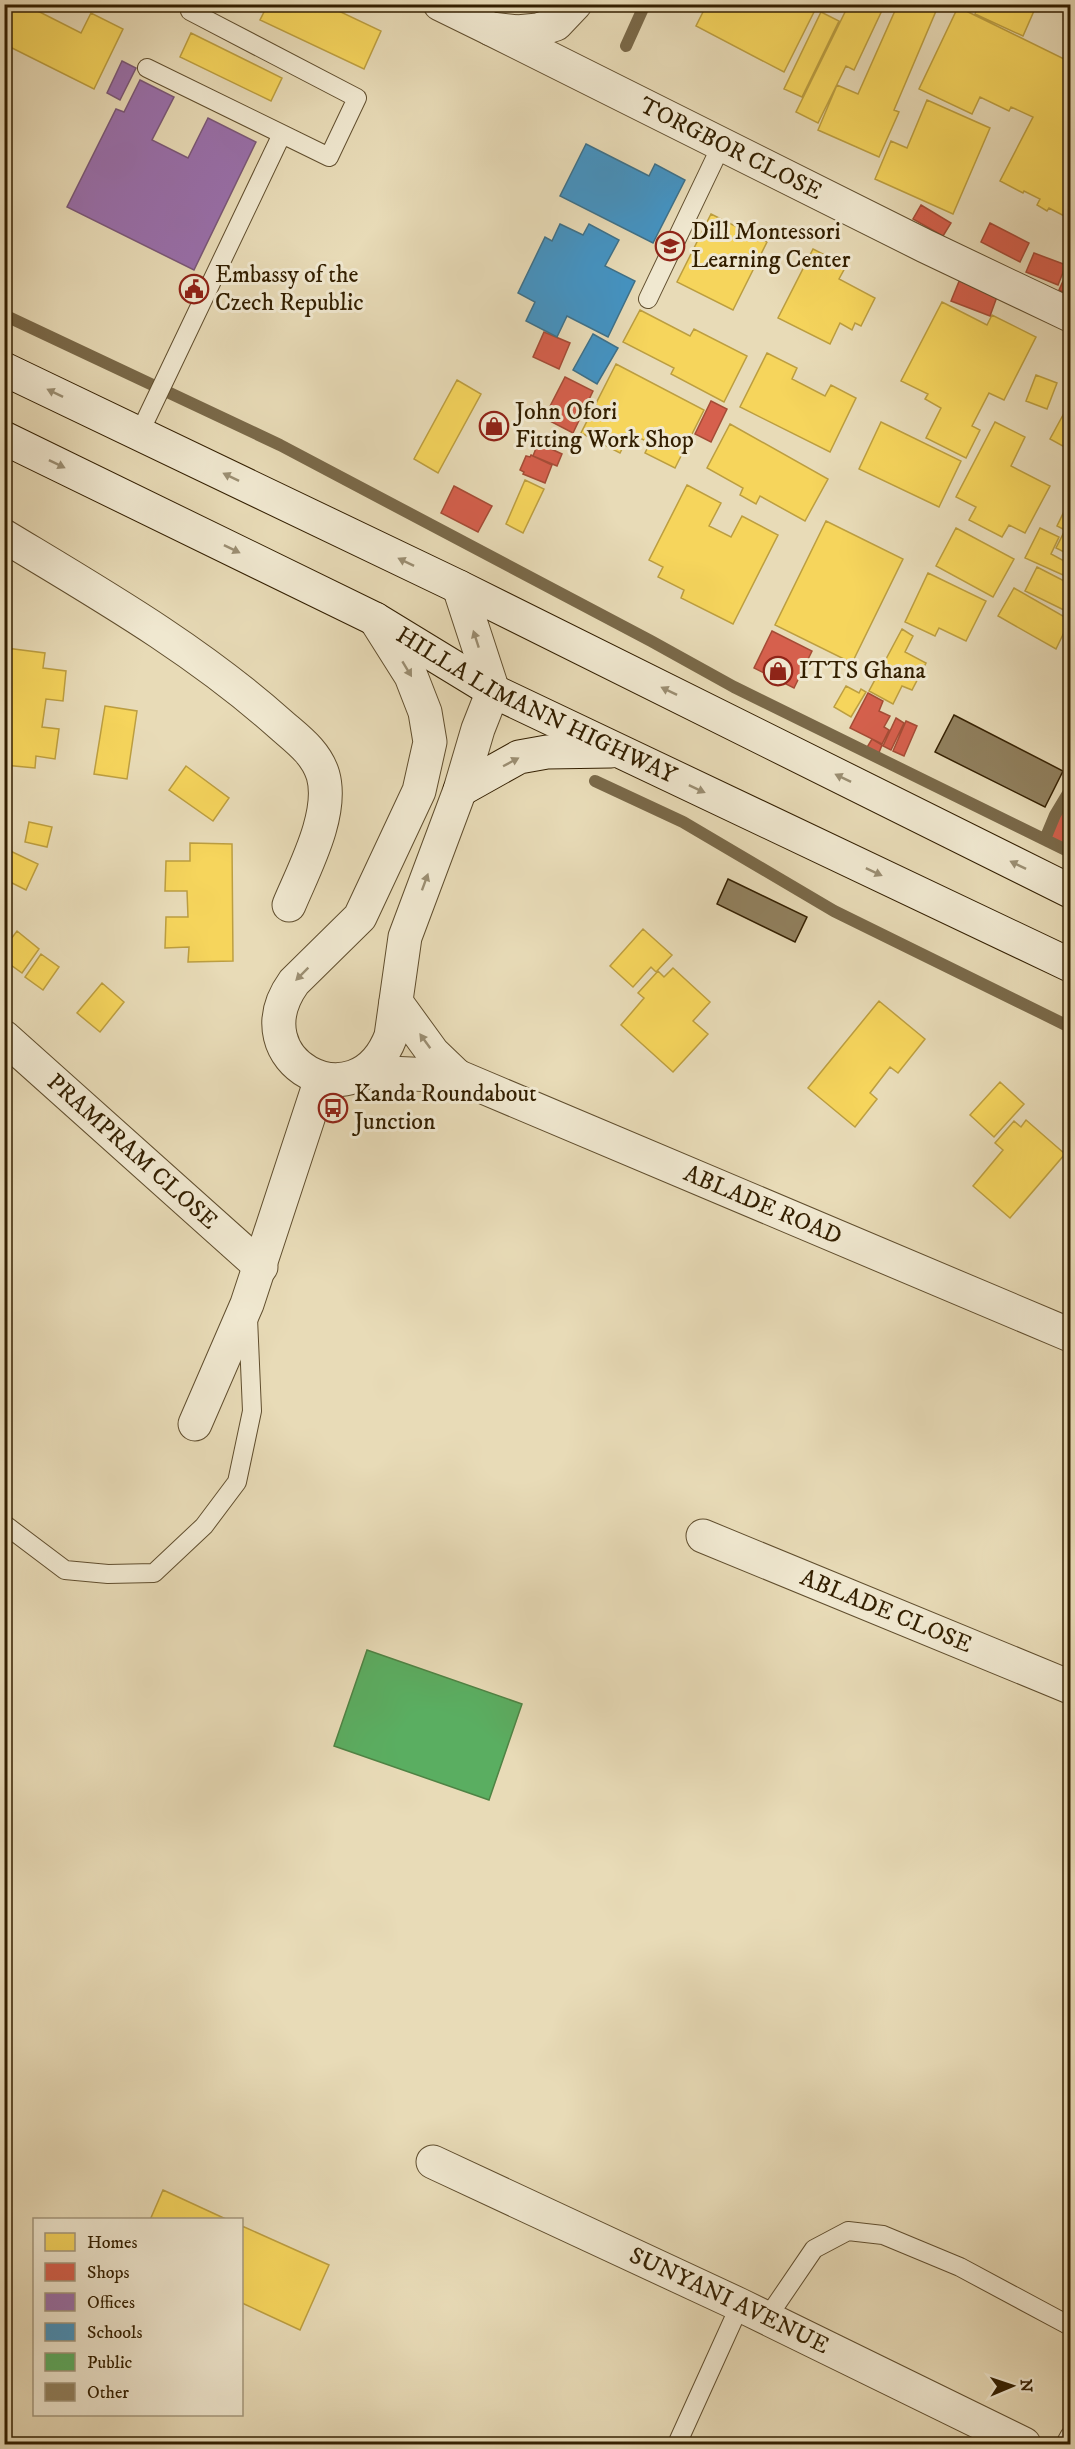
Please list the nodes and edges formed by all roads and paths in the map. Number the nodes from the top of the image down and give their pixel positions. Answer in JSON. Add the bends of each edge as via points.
{"nodes":[{"id":1,"x":440,"y":4,"type":"edge"},
{"id":2,"x":575,"y":4,"type":"edge"},
{"id":3,"x":190,"y":11,"type":"dead end"},
{"id":4,"x":491,"y":29,"type":"junction"},
{"id":5,"x":147,"y":68,"type":"dead end"},
{"id":6,"x":282,"y":134,"type":"junction"},
{"id":7,"x":722,"y":144,"type":"junction"},
{"id":8,"x":648,"y":299,"type":"dead end"},
{"id":9,"x":1071,"y":315,"type":"edge"},
{"id":10,"x":4,"y":369,"type":"edge"},
{"id":11,"x":139,"y":434,"type":"junction"},
{"id":12,"x":4,"y":438,"type":"edge"},
{"id":13,"x":4,"y":536,"type":"edge"},
{"id":14,"x":459,"y":587,"type":"junction"},
{"id":15,"x":375,"y":619,"type":"junction"},
{"id":16,"x":493,"y":691,"type":"junction"},
{"id":17,"x":617,"y":751,"type":"junction"},
{"id":18,"x":460,"y":790,"type":"junction"},
{"id":19,"x":1071,"y":891,"type":"edge"},
{"id":20,"x":289,"y":905,"type":"dead end"},
{"id":21,"x":1071,"y":965,"type":"edge"},
{"id":22,"x":396,"y":1002,"type":"junction"},
{"id":23,"x":4,"y":1037,"type":"edge"},
{"id":24,"x":365,"y":1072,"type":"junction"},
{"id":25,"x":457,"y":1076,"type":"junction"},
{"id":26,"x":321,"y":1079,"type":"junction"},
{"id":27,"x":261,"y":1267,"type":"junction"},
{"id":28,"x":247,"y":1304,"type":"junction"},
{"id":29,"x":1071,"y":1335,"type":"edge"},
{"id":30,"x":195,"y":1424,"type":"dead end"},
{"id":31,"x":4,"y":1524,"type":"edge"},
{"id":32,"x":702,"y":1536,"type":"dead end"},
{"id":33,"x":1071,"y":1687,"type":"edge"},
{"id":34,"x":433,"y":2162,"type":"dead end"},
{"id":35,"x":753,"y":2312,"type":"junction"},
{"id":36,"x":1071,"y":2326,"type":"edge"},
{"id":37,"x":1071,"y":2435,"type":"edge"},
{"id":38,"x":677,"y":2445,"type":"edge"},
{"id":39,"x":1024,"y":2445,"type":"edge"},
{"id":40,"x":1065,"y":2445,"type":"edge"}],
"edges":[{"from":1,"to":4,"type":"street","name":"TORGBOR CLOSE"},
{"from":2,"to":4,"type":"street","via":[[556,24],[538,30]]},
{"from":3,"to":6,"type":"lane","via":[[357,98],[329,157]]},
{"from":4,"to":7,"type":"street","name":"TORGBOR CLOSE"},
{"from":5,"to":6,"type":"lane"},
{"from":6,"to":11,"type":"lane"},
{"from":7,"to":8,"type":"lane"},
{"from":7,"to":9,"type":"street","name":"TORGBOR CLOSE"},
{"from":11,"to":10,"type":"street","one_way":true},
{"from":14,"to":11,"type":"street","one_way":true},
{"from":12,"to":15,"type":"street","name":"HILLA LIMANN HIGHWAY","one_way":true},
{"from":13,"to":20,"type":"street","via":[[158,630],[257,704],[315,756],[324,776],[326,802],[315,843]]},
{"from":16,"to":14,"type":"street","one_way":true},
{"from":19,"to":14,"type":"street","one_way":true},
{"from":15,"to":16,"type":"street","name":"HILLA LIMANN HIGHWAY"},
{"from":15,"to":26,"type":"street","one_way":true,"via":[[411,676],[425,712],[430,742],[419,791],[360,917],[294,982],[280,1008],[277,1023],[286,1052],[296,1064]]},
{"from":16,"to":17,"type":"street","name":"HILLA LIMANN HIGHWAY"},
{"from":16,"to":18,"type":"street"},
{"from":18,"to":17,"type":"street","one_way":true,"via":[[519,757],[547,752]]},
{"from":17,"to":21,"type":"street","name":"HILLA LIMANN HIGHWAY","one_way":true},
{"from":22,"to":18,"type":"street","one_way":true,"via":[[405,937]]},
{"from":22,"to":24,"type":"street","via":[[386,1050]]},
{"from":25,"to":22,"type":"street","name":"ABLADE ROAD","one_way":true,"via":[[433,1053]]},
{"from":23,"to":27,"type":"street","name":"PRAMPRAM CLOSE"},
{"from":24,"to":25,"type":"street","name":"ABLADE ROAD"},
{"from":24,"to":26,"type":"street","via":[[351,1078]]},
{"from":25,"to":29,"type":"street","name":"ABLADE ROAD"},
{"from":26,"to":27,"type":"street"},
{"from":27,"to":28,"type":"street"},
{"from":28,"to":30,"type":"street"},
{"from":28,"to":31,"type":"lane","via":[[252,1411],[237,1482],[204,1526],[154,1573],[65,1570]]},
{"from":32,"to":33,"type":"street","name":"ABLADE CLOSE"},
{"from":34,"to":35,"type":"street","name":"SUNYANI AVENUE"},
{"from":35,"to":36,"type":"lane","via":[[814,2249],[848,2231],[883,2235],[960,2267]]},
{"from":35,"to":38,"type":"lane"},
{"from":35,"to":39,"type":"street","name":"SUNYANI AVENUE"},
{"from":37,"to":40,"type":"lane"}]}
